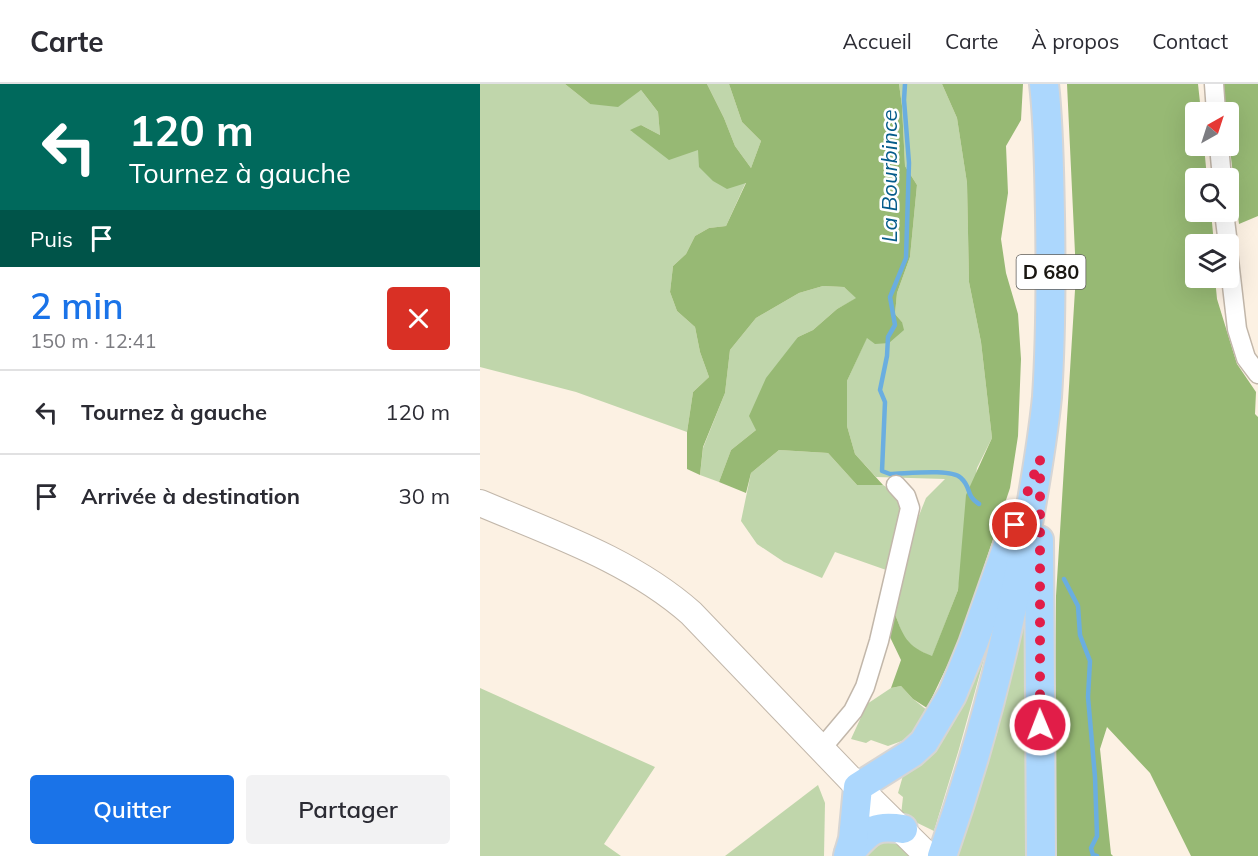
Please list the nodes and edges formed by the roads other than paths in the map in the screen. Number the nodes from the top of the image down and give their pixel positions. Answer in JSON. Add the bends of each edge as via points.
{"nodes":[{"id":1,"x":1044,"y":84,"type":"edge"},
{"id":2,"x":1214,"y":84,"type":"edge"},
{"id":3,"x":1215,"y":102,"type":"edge"},
{"id":4,"x":1232,"y":288,"type":"edge"},
{"id":5,"x":1258,"y":374,"type":"edge"},
{"id":6,"x":1040,"y":459,"type":"junction"},
{"id":7,"x":896,"y":485,"type":"dead end"},
{"id":8,"x":480,"y":503,"type":"edge"},
{"id":9,"x":822,"y":749,"type":"junction"},
{"id":10,"x":858,"y":788,"type":"junction"},
{"id":11,"x":903,"y":829,"type":"junction"},
{"id":12,"x":849,"y":854,"type":"edge"},
{"id":13,"x":928,"y":856,"type":"edge"},
{"id":14,"x":942,"y":856,"type":"edge"},
{"id":15,"x":1041,"y":856,"type":"edge"}],
"edges":[{"from":1,"to":6,"type":"main road","number":"D 680","via":[[1052,292]]},
{"from":2,"to":3,"type":"street"},
{"from":4,"to":5,"type":"street","via":[[1237,329],[1246,358]]},
{"from":6,"to":10,"type":"main road","via":[[952,695],[924,742]]},
{"from":6,"to":14,"type":"main road","number":"D 680","via":[[1000,665]]},
{"from":6,"to":15,"type":"main road"},
{"from":7,"to":9,"type":"street","via":[[910,508],[879,641],[853,711]]},
{"from":8,"to":9,"type":"main road","via":[[626,567],[659,587],[691,613]]},
{"from":9,"to":10,"type":"main road"},
{"from":10,"to":11,"type":"main road"},
{"from":10,"to":12,"type":"main road"},
{"from":11,"to":12,"type":"main road","via":[[884,826],[867,833]]},
{"from":11,"to":13,"type":"main road"}]}
